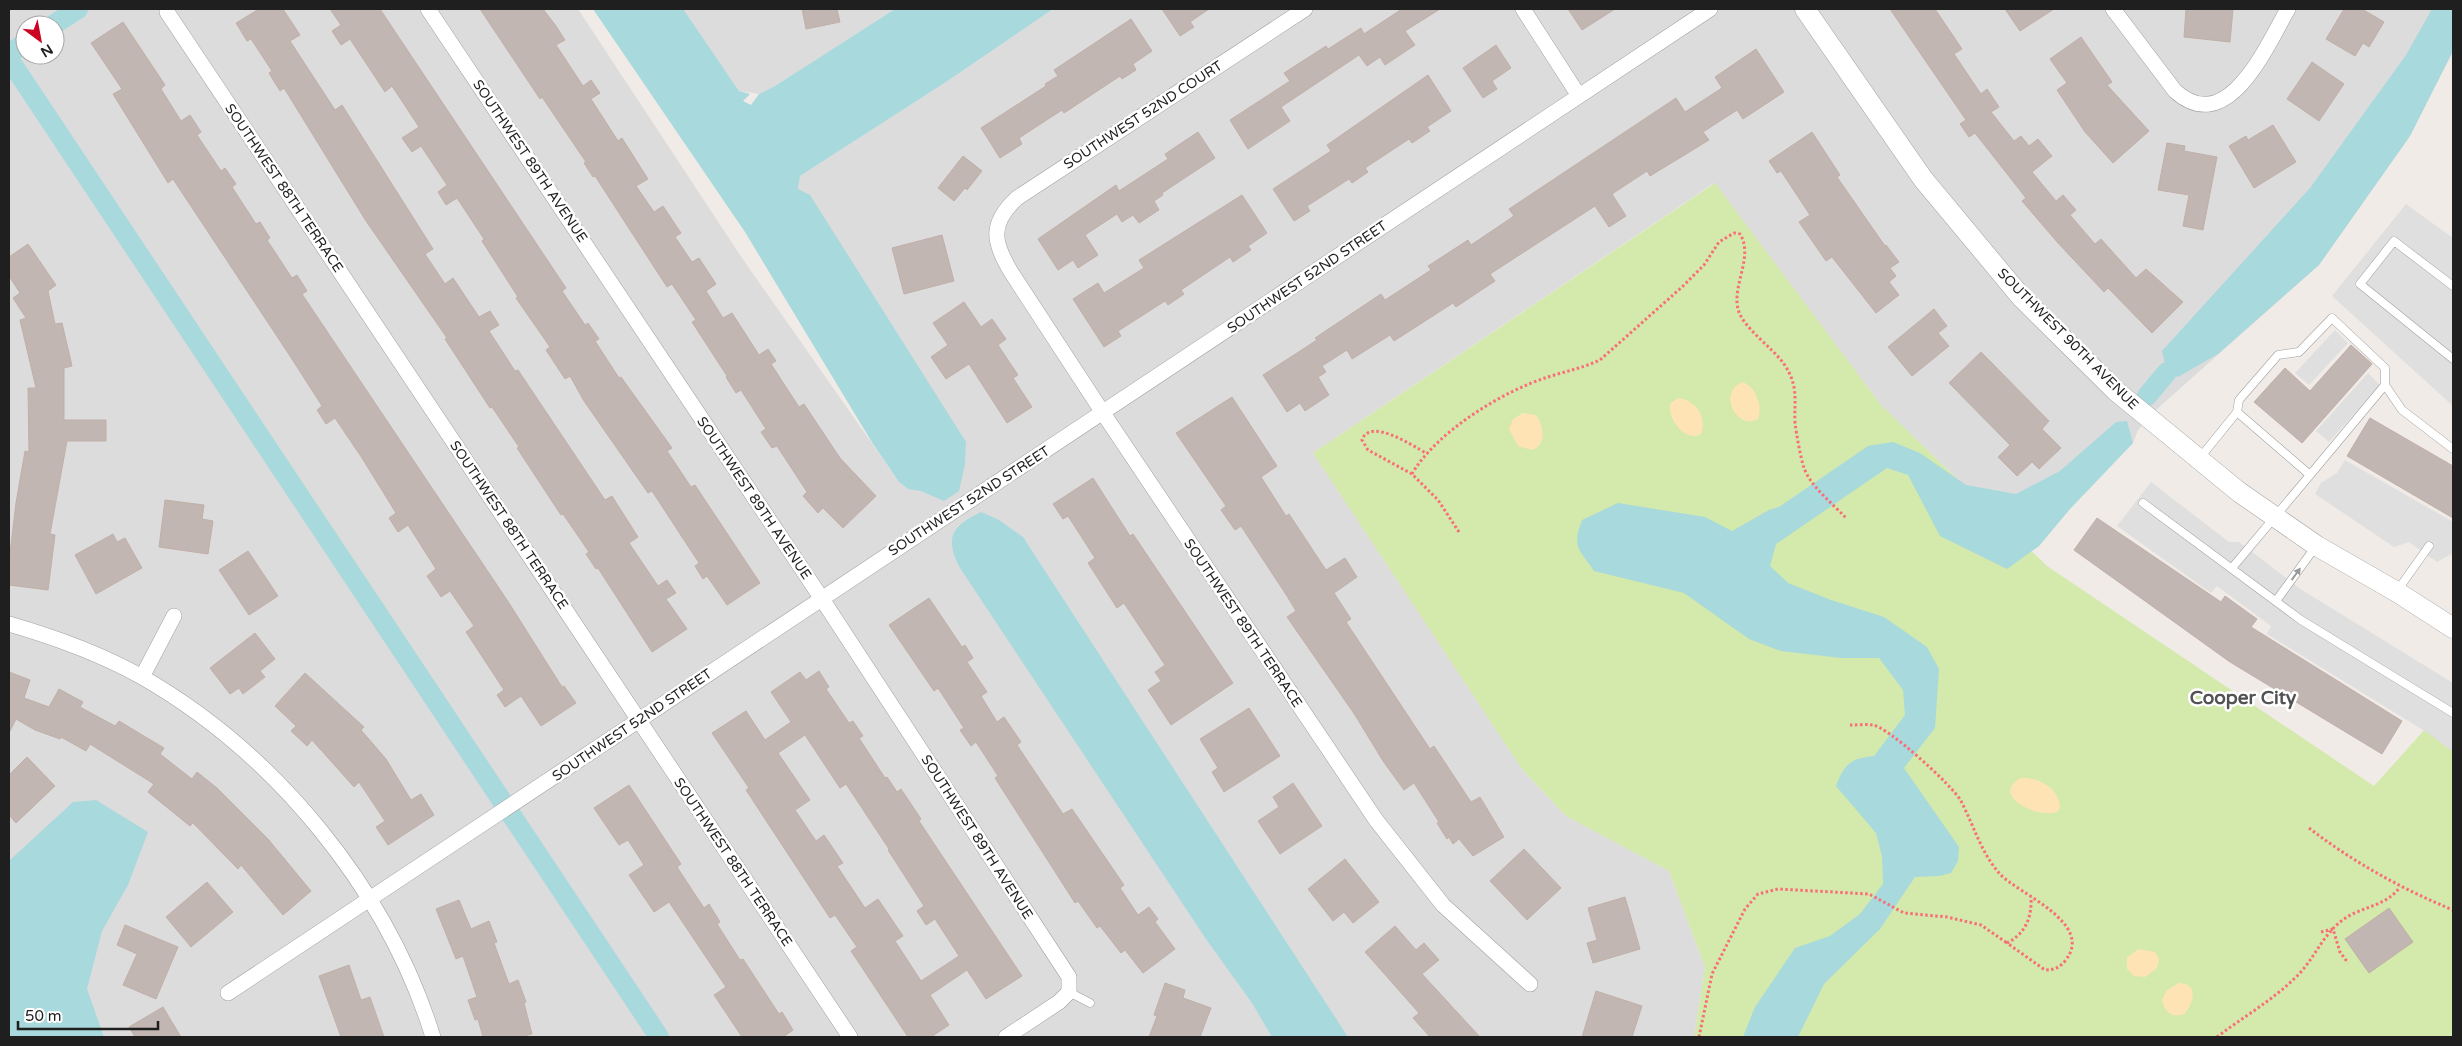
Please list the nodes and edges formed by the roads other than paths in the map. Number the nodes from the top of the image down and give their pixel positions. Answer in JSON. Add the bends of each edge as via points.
{"nodes":[{"id":1,"x":428,"y":9,"type":"edge"},
{"id":2,"x":1304,"y":9,"type":"edge"},
{"id":3,"x":1522,"y":9,"type":"edge"},
{"id":4,"x":1710,"y":9,"type":"edge"},
{"id":5,"x":1805,"y":9,"type":"edge"},
{"id":6,"x":2113,"y":9,"type":"edge"},
{"id":7,"x":2288,"y":9,"type":"edge"},
{"id":8,"x":167,"y":12,"type":"dead end"},
{"id":9,"x":1579,"y":96,"type":"junction"},
{"id":10,"x":996,"y":233,"type":"joint"},
{"id":11,"x":2453,"y":286,"type":"edge"},
{"id":12,"x":2453,"y":358,"type":"edge"},
{"id":13,"x":2386,"y":385,"type":"junction"},
{"id":14,"x":2237,"y":412,"type":"junction"},
{"id":15,"x":1103,"y":413,"type":"junction"},
{"id":16,"x":2453,"y":449,"type":"edge"},
{"id":17,"x":2199,"y":460,"type":"junction"},
{"id":18,"x":2310,"y":475,"type":"junction"},
{"id":19,"x":2142,"y":503,"type":"dead end"},
{"id":20,"x":2275,"y":517,"type":"junction"},
{"id":21,"x":2316,"y":546,"type":"junction"},
{"id":22,"x":2430,"y":546,"type":"dead end"},
{"id":23,"x":2232,"y":568,"type":"junction"},
{"id":24,"x":2397,"y":592,"type":"junction"},
{"id":25,"x":822,"y":599,"type":"junction"},
{"id":26,"x":2276,"y":601,"type":"junction"},
{"id":27,"x":174,"y":616,"type":"dead end"},
{"id":28,"x":9,"y":624,"type":"edge"},
{"id":29,"x":2452,"y":624,"type":"edge"},
{"id":30,"x":142,"y":678,"type":"junction"},
{"id":31,"x":2453,"y":713,"type":"edge"},
{"id":32,"x":639,"y":720,"type":"junction"},
{"id":33,"x":369,"y":900,"type":"junction"},
{"id":34,"x":1530,"y":984,"type":"dead end"},
{"id":35,"x":1069,"y":992,"type":"junction"},
{"id":36,"x":228,"y":993,"type":"dead end"},
{"id":37,"x":1090,"y":1003,"type":"dead end"},
{"id":38,"x":433,"y":1037,"type":"edge"},
{"id":39,"x":850,"y":1037,"type":"edge"},
{"id":40,"x":1006,"y":1037,"type":"edge"}],
"edges":[{"from":1,"to":25,"type":"street","name":"SOUTHWEST 89TH AVENUE"},
{"from":2,"to":10,"type":"street","name":"SOUTHWEST 52ND COURT","via":[[1017,198],[1000,217]]},
{"from":3,"to":9,"type":"street"},
{"from":4,"to":9,"type":"street","name":"SOUTHWEST 52ND STREET"},
{"from":5,"to":17,"type":"street","name":"SOUTHWEST 90TH AVENUE","via":[[1923,179],[2022,298],[2116,391]]},
{"from":6,"to":7,"type":"street","via":[[2149,60],[2184,100],[2210,104],[2222,101],[2242,85]]},
{"from":8,"to":32,"type":"street","name":"SOUTHWEST 88TH TERRACE"},
{"from":9,"to":15,"type":"street","name":"SOUTHWEST 52ND STREET"},
{"from":10,"to":15,"type":"street","name":"SOUTHWEST 89TH TERRACE","via":[[1003,259]]},
{"from":11,"to":12,"type":"lane","via":[[2394,241],[2360,284]]},
{"from":13,"to":14,"type":"lane","via":[[2385,368],[2332,318],[2299,352],[2278,355],[2239,400]]},
{"from":13,"to":16,"type":"lane","via":[[2402,410]]},
{"from":13,"to":18,"type":"lane"},
{"from":14,"to":17,"type":"lane"},
{"from":14,"to":18,"type":"lane"},
{"from":15,"to":25,"type":"street","name":"SOUTHWEST 52ND STREET"},
{"from":15,"to":34,"type":"street","name":"SOUTHWEST 89TH TERRACE","via":[[1376,820],[1443,905]]},
{"from":17,"to":20,"type":"street","name":"SOUTHWEST 90TH AVENUE"},
{"from":18,"to":20,"type":"lane"},
{"from":19,"to":23,"type":"lane"},
{"from":20,"to":21,"type":"street","name":"SOUTHWEST 90TH AVENUE"},
{"from":20,"to":23,"type":"lane"},
{"from":21,"to":24,"type":"street","name":"SOUTHWEST 90TH AVENUE"},
{"from":26,"to":21,"type":"lane","one_way":true},
{"from":22,"to":24,"type":"lane"},
{"from":23,"to":26,"type":"lane"},
{"from":24,"to":29,"type":"street","name":"SOUTHWEST 90TH AVENUE"},
{"from":25,"to":32,"type":"street","name":"SOUTHWEST 52ND STREET"},
{"from":25,"to":35,"type":"street","name":"SOUTHWEST 89TH AVENUE","via":[[1069,977]]},
{"from":26,"to":31,"type":"lane"},
{"from":27,"to":30,"type":"street"},
{"from":28,"to":30,"type":"street","via":[[70,645]]},
{"from":30,"to":33,"type":"street","via":[[215,727],[260,766],[333,848]]},
{"from":32,"to":33,"type":"street","name":"SOUTHWEST 52ND STREET"},
{"from":32,"to":39,"type":"street","name":"SOUTHWEST 88TH TERRACE"},
{"from":33,"to":36,"type":"street","name":"SOUTHWEST 52ND STREET"},
{"from":33,"to":38,"type":"street","via":[[412,982]]},
{"from":35,"to":37,"type":"lane"},
{"from":35,"to":40,"type":"street"}]}
